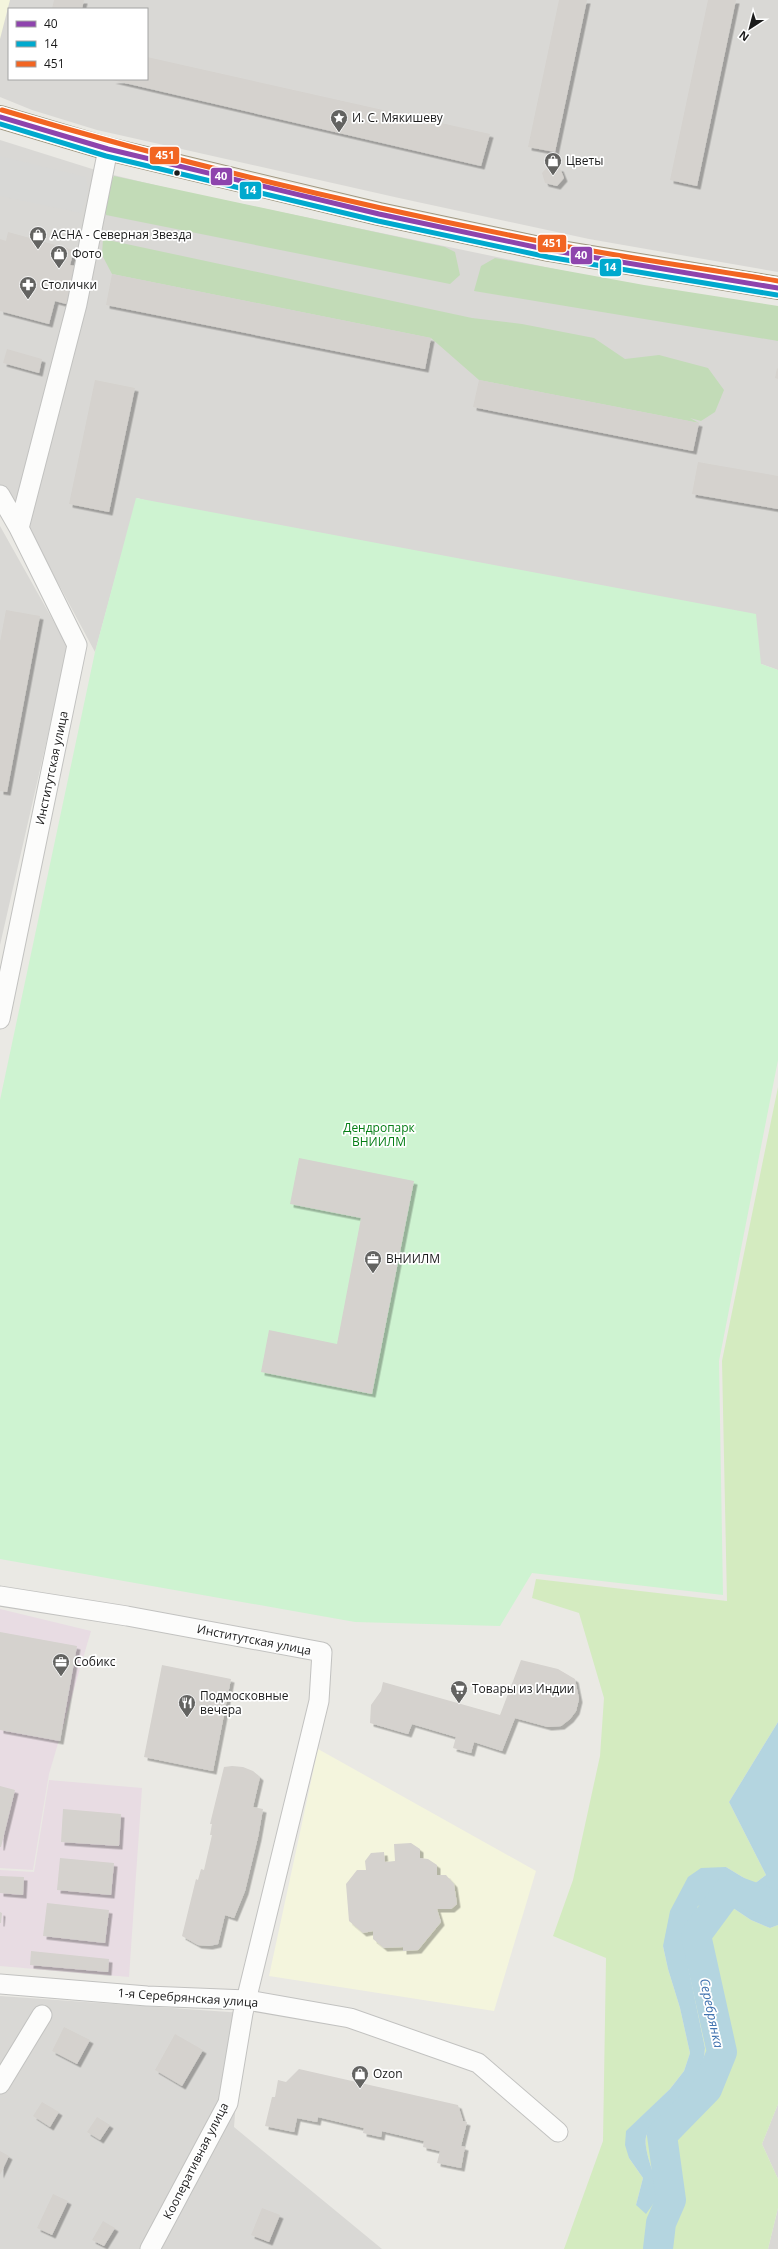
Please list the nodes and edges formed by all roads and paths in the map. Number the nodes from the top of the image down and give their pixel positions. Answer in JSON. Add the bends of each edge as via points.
{"nodes":[{"id":1,"x":0,"y":117,"type":"edge"},
{"id":2,"x":108,"y":149,"type":"junction"},
{"id":3,"x":778,"y":288,"type":"edge"},
{"id":4,"x":0,"y":496,"type":"edge"},
{"id":5,"x":19,"y":528,"type":"junction"},
{"id":6,"x":0,"y":1019,"type":"edge"},
{"id":7,"x":0,"y":1596,"type":"edge"},
{"id":8,"x":0,"y":1984,"type":"edge"},
{"id":9,"x":247,"y":2000,"type":"junction"},
{"id":10,"x":42,"y":2015,"type":"dead end"},
{"id":11,"x":0,"y":2084,"type":"edge"},
{"id":12,"x":558,"y":2132,"type":"dead end"},
{"id":13,"x":150,"y":2249,"type":"edge"}],
"edges":[{"from":1,"to":2,"type":"main road"},
{"from":2,"to":3,"type":"main road","via":[[491,238]]},
{"from":2,"to":5,"type":"street","via":[[77,304]]},
{"from":4,"to":5,"type":"street","name":"Институтская улица"},
{"from":5,"to":6,"type":"street","name":"Институтская улица","via":[[77,645]]},
{"from":7,"to":9,"type":"street","name":"Институтская улица","via":[[127,1616],[322,1652],[319,1701]]},
{"from":8,"to":9,"type":"street","name":"1-я Серебрянская улица","via":[[147,1996]]},
{"from":9,"to":12,"type":"street","name":"1-я Серебрянская улица","via":[[350,2018],[478,2063]]},
{"from":9,"to":13,"type":"street","name":"Кооперативная улица","via":[[228,2103]]},
{"from":10,"to":11,"type":"street"}]}
